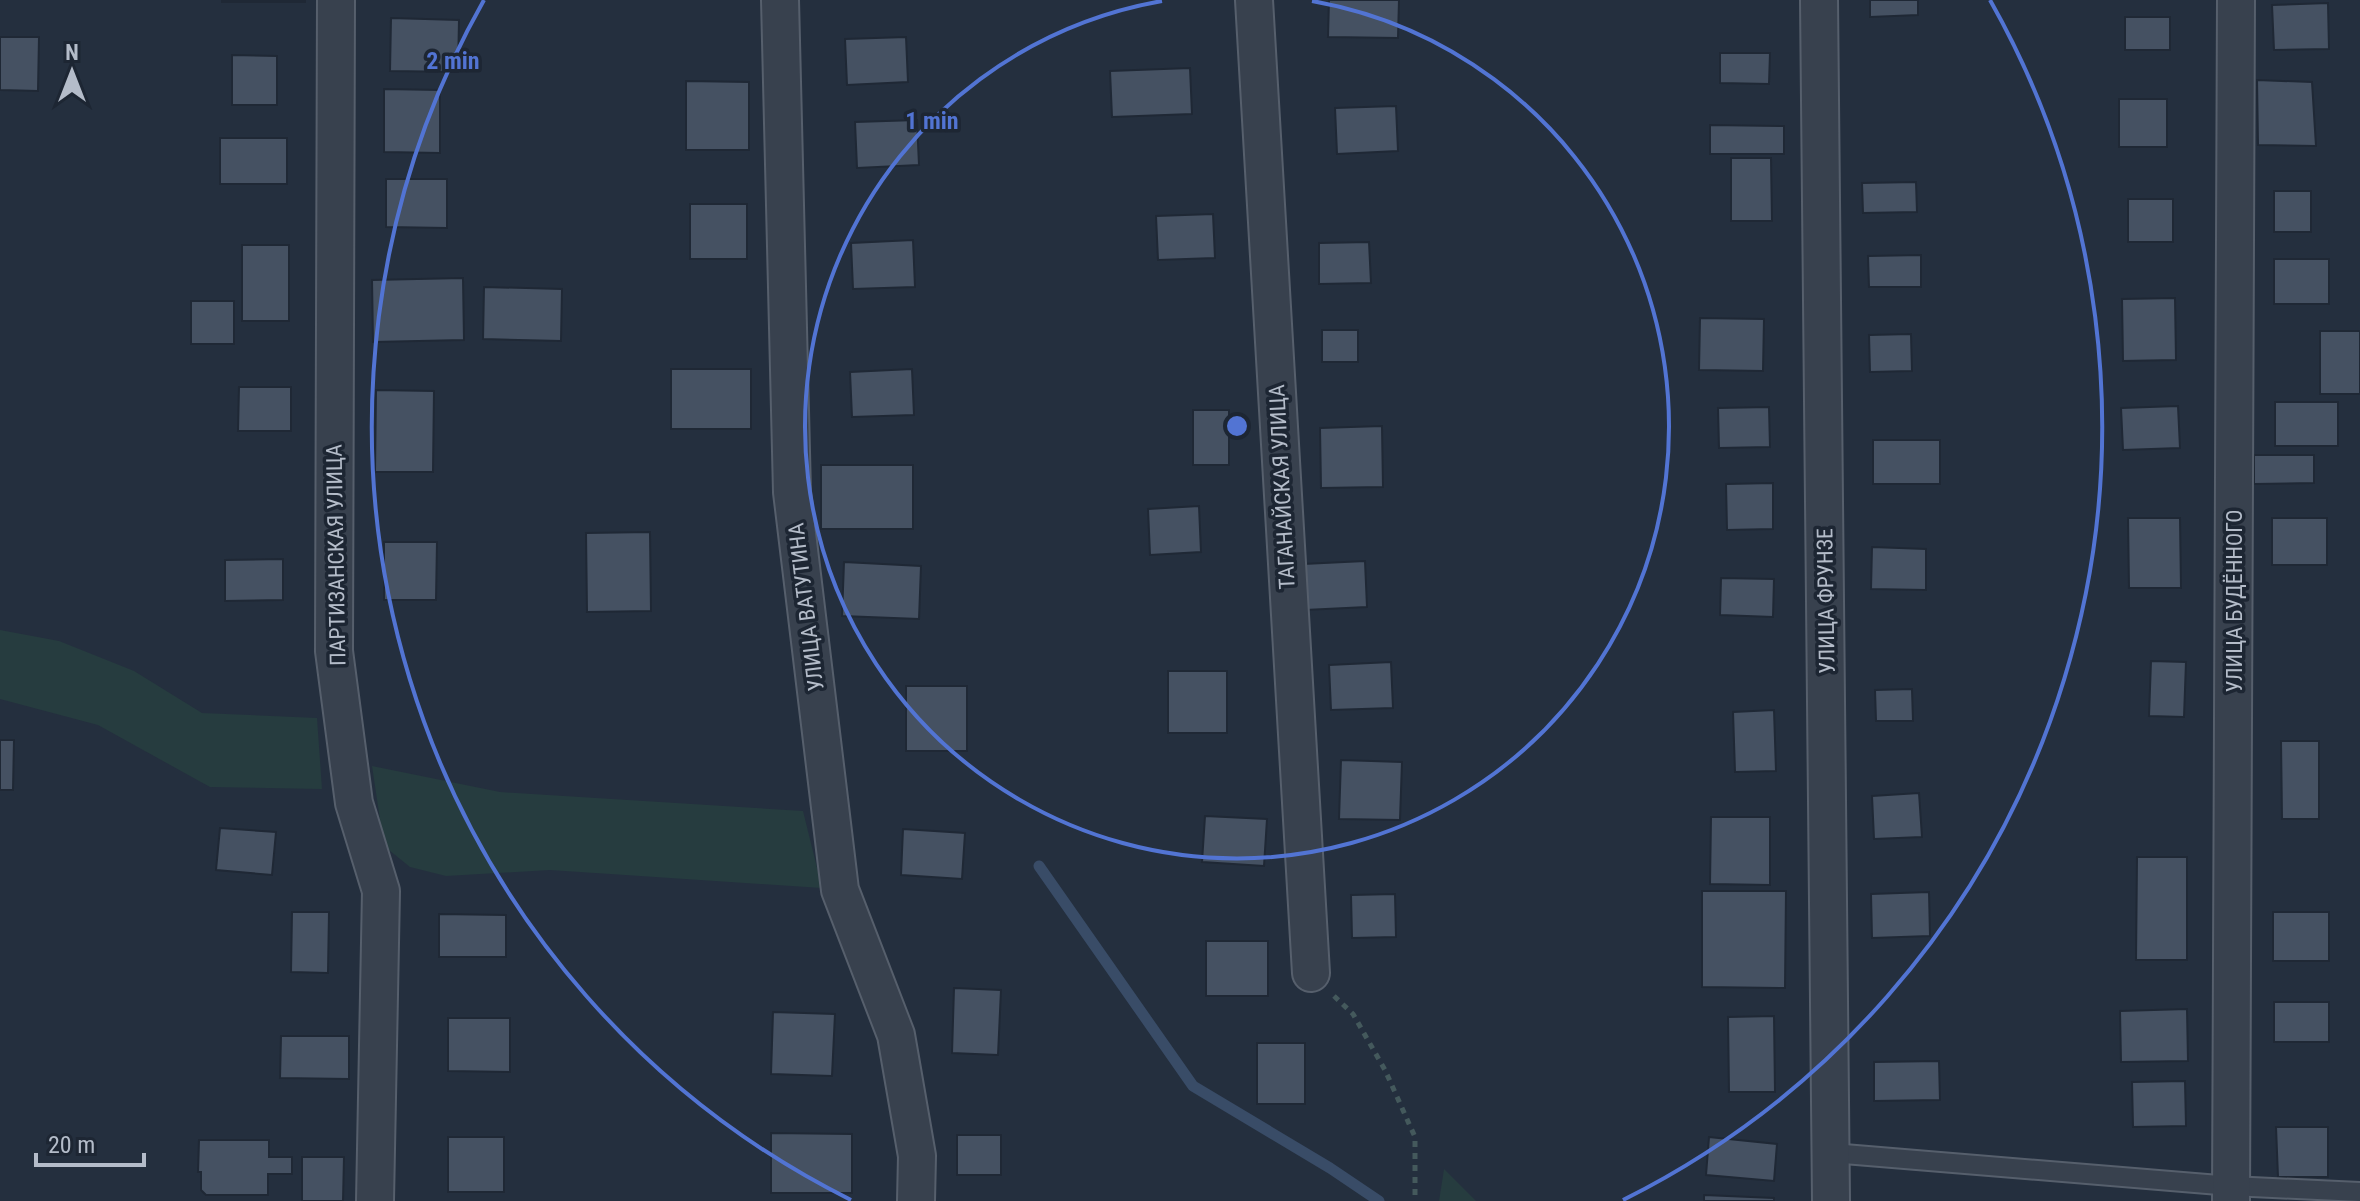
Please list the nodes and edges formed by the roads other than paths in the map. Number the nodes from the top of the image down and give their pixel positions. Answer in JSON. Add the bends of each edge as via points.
{"nodes":[{"id":1,"x":336,"y":0,"type":"edge"},
{"id":2,"x":780,"y":0,"type":"edge"},
{"id":3,"x":1254,"y":0,"type":"edge"},
{"id":4,"x":1819,"y":0,"type":"edge"},
{"id":5,"x":2236,"y":0,"type":"edge"},
{"id":6,"x":1311,"y":973,"type":"road end"},
{"id":7,"x":1832,"y":1153,"type":"junction"},
{"id":8,"x":2360,"y":1192,"type":"edge"},
{"id":9,"x":2231,"y":1193,"type":"edge"},
{"id":10,"x":375,"y":1201,"type":"edge"},
{"id":11,"x":916,"y":1201,"type":"edge"},
{"id":12,"x":1831,"y":1201,"type":"edge"}],
"edges":[{"from":1,"to":10,"type":"street","name":"ПАРТИЗАНСКАЯ УЛИЦА","via":[[334,651],[354,803],[381,891]]},
{"from":2,"to":11,"type":"street","name":"УЛИЦА ВАТУТИНА","via":[[792,492],[840,890],[896,1035],[917,1156]]},
{"from":3,"to":6,"type":"street","name":"ТАГАНАЙСКАЯ УЛИЦА"},
{"from":4,"to":7,"type":"street","name":"УЛИЦА ФРУНЗЕ"},
{"from":5,"to":9,"type":"street","name":"УЛИЦА БУДЁННОГО"},
{"from":7,"to":9,"type":"lane"},
{"from":7,"to":12,"type":"street","name":"УЛИЦА ФРУНЗЕ"},
{"from":8,"to":9,"type":"lane"}]}
